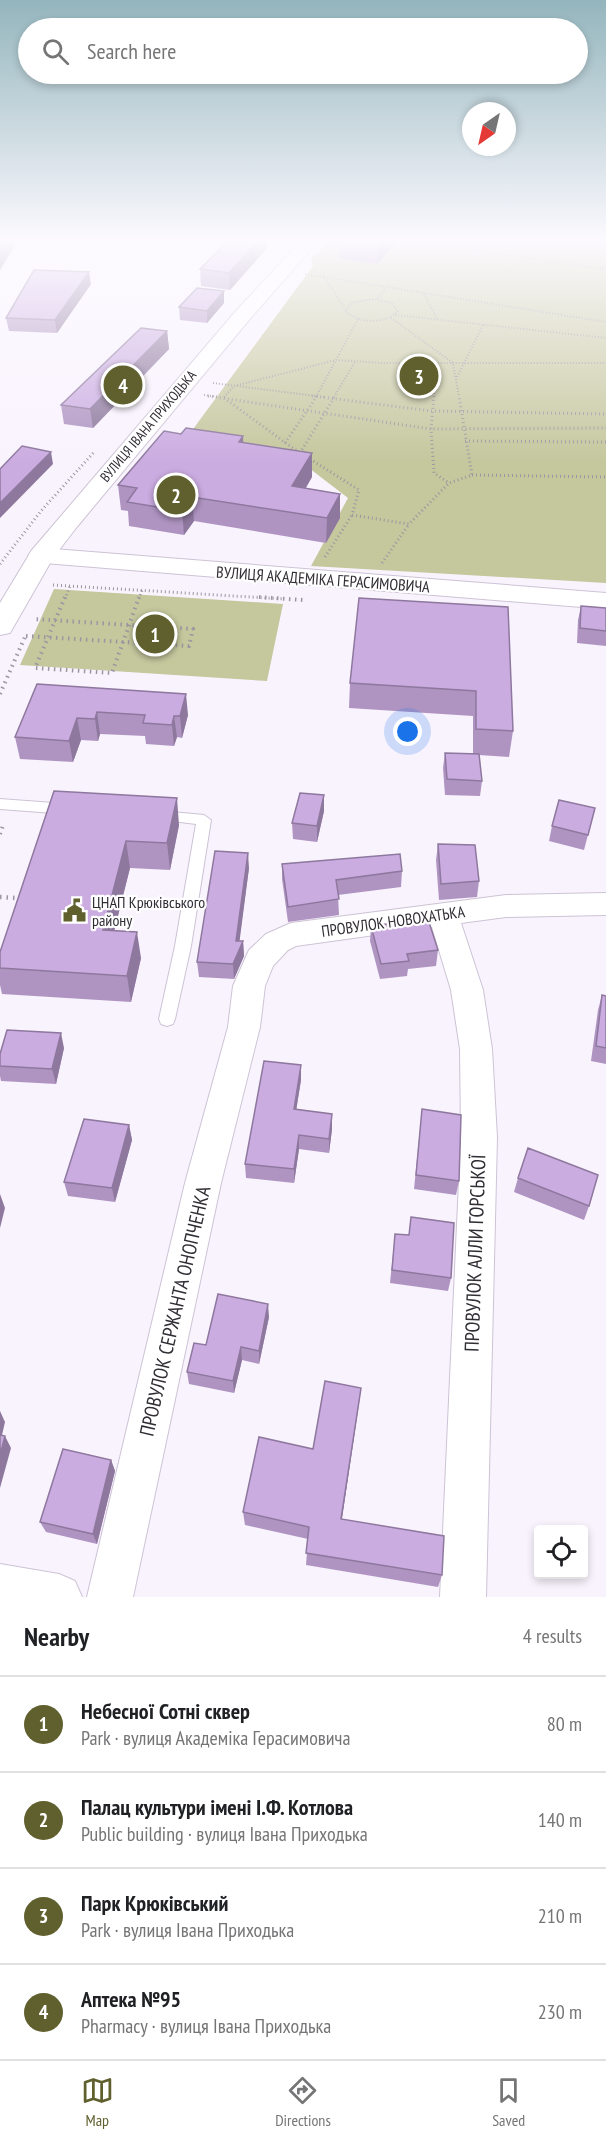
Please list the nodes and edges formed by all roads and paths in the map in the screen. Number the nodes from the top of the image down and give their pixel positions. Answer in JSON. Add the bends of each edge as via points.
{"nodes":[{"id":1,"x":246,"y":313,"type":"edge"},
{"id":2,"x":347,"y":313,"type":"edge"},
{"id":3,"x":397,"y":313,"type":"edge"},
{"id":4,"x":433,"y":313,"type":"edge"},
{"id":5,"x":546,"y":313,"type":"edge"},
{"id":6,"x":395,"y":315,"type":"junction"},
{"id":7,"x":391,"y":318,"type":"junction"},
{"id":8,"x":358,"y":319,"type":"junction"},
{"id":9,"x":437,"y":320,"type":"junction"},
{"id":10,"x":606,"y":322,"type":"edge"},
{"id":11,"x":483,"y":325,"type":"junction"},
{"id":12,"x":606,"y":338,"type":"edge"},
{"id":13,"x":336,"y":360,"type":"junction"},
{"id":14,"x":355,"y":362,"type":"junction"},
{"id":15,"x":437,"y":363,"type":"junction"},
{"id":16,"x":453,"y":363,"type":"junction"},
{"id":17,"x":606,"y":363,"type":"edge"},
{"id":18,"x":456,"y":378,"type":"junction"},
{"id":19,"x":206,"y":382,"type":"dead end"},
{"id":20,"x":234,"y":386,"type":"junction"},
{"id":21,"x":196,"y":394,"type":"dead end"},
{"id":22,"x":317,"y":396,"type":"junction"},
{"id":23,"x":224,"y":398,"type":"junction"},
{"id":24,"x":333,"y":399,"type":"junction"},
{"id":25,"x":309,"y":410,"type":"junction"},
{"id":26,"x":432,"y":411,"type":"junction"},
{"id":27,"x":325,"y":412,"type":"junction"},
{"id":28,"x":460,"y":413,"type":"junction"},
{"id":29,"x":606,"y":414,"type":"edge"},
{"id":30,"x":462,"y":428,"type":"junction"},
{"id":31,"x":606,"y":428,"type":"edge"},
{"id":32,"x":431,"y":429,"type":"junction"},
{"id":33,"x":465,"y":441,"type":"junction"},
{"id":34,"x":285,"y":442,"type":"junction"},
{"id":35,"x":606,"y":442,"type":"edge"},
{"id":36,"x":300,"y":453,"type":"junction"},
{"id":37,"x":472,"y":475,"type":"junction"},
{"id":38,"x":606,"y":477,"type":"edge"},
{"id":39,"x":449,"y":483,"type":"junction"},
{"id":40,"x":352,"y":515,"type":"junction"},
{"id":41,"x":409,"y":524,"type":"junction"},
{"id":42,"x":41,"y":556,"type":"junction"},
{"id":43,"x":323,"y":561,"type":"dead end"},
{"id":44,"x":382,"y":563,"type":"dead end"},
{"id":45,"x":70,"y":586,"type":"dead end"},
{"id":46,"x":142,"y":590,"type":"dead end"},
{"id":47,"x":606,"y":601,"type":"edge"},
{"id":48,"x":33,"y":619,"type":"dead end"},
{"id":49,"x":56,"y":621,"type":"junction"},
{"id":50,"x":130,"y":625,"type":"junction"},
{"id":51,"x":0,"y":627,"type":"edge"},
{"id":52,"x":26,"y":636,"type":"dead end"},
{"id":53,"x":48,"y":637,"type":"junction"},
{"id":54,"x":123,"y":642,"type":"junction"},
{"id":55,"x":0,"y":804,"type":"edge"},
{"id":56,"x":82,"y":810,"type":"edge"},
{"id":57,"x":149,"y":815,"type":"edge"},
{"id":58,"x":0,"y":897,"type":"edge"},
{"id":59,"x":16,"y":898,"type":"edge"},
{"id":60,"x":606,"y":904,"type":"edge"},
{"id":61,"x":443,"y":914,"type":"junction"},
{"id":62,"x":167,"y":1019,"type":"dead end"},
{"id":63,"x":244,"y":1027,"type":"joint"},
{"id":64,"x":0,"y":1587,"type":"edge"},
{"id":65,"x":59,"y":1597,"type":"edge"},
{"id":66,"x":110,"y":1597,"type":"edge"},
{"id":67,"x":463,"y":1597,"type":"edge"}],
"edges":[{"from":1,"to":42,"type":"main road","name":"ВУЛИЦЯ ІВАНА ПРИХОДЬКА"},
{"from":2,"to":8,"type":"path"},
{"from":3,"to":6,"type":"path"},
{"from":4,"to":9,"type":"path"},
{"from":5,"to":10,"type":"path"},
{"from":6,"to":7,"type":"path"},
{"from":6,"to":9,"type":"path"},
{"from":7,"to":8,"type":"path"},
{"from":7,"to":16,"type":"path"},
{"from":8,"to":13,"type":"path"},
{"from":9,"to":11,"type":"path"},
{"from":11,"to":12,"type":"path"},
{"from":11,"to":18,"type":"path"},
{"from":13,"to":14,"type":"path"},
{"from":13,"to":20,"type":"path"},
{"from":13,"to":22,"type":"path"},
{"from":14,"to":15,"type":"path"},
{"from":14,"to":24,"type":"path"},
{"from":15,"to":16,"type":"path"},
{"from":15,"to":26,"type":"path"},
{"from":16,"to":17,"type":"path"},
{"from":16,"to":18,"type":"path"},
{"from":18,"to":28,"type":"path"},
{"from":19,"to":20,"type":"path"},
{"from":20,"to":22,"type":"path"},
{"from":20,"to":23,"type":"path"},
{"from":21,"to":23,"type":"path"},
{"from":22,"to":24,"type":"path"},
{"from":22,"to":25,"type":"path"},
{"from":23,"to":25,"type":"path"},
{"from":23,"to":34,"type":"path"},
{"from":24,"to":26,"type":"path"},
{"from":24,"to":27,"type":"path"},
{"from":25,"to":27,"type":"path"},
{"from":25,"to":34,"type":"path"},
{"from":26,"to":28,"type":"path"},
{"from":26,"to":32,"type":"path"},
{"from":27,"to":32,"type":"path"},
{"from":27,"to":36,"type":"path"},
{"from":28,"to":29,"type":"path"},
{"from":28,"to":30,"type":"path"},
{"from":30,"to":31,"type":"path"},
{"from":30,"to":32,"type":"path"},
{"from":30,"to":33,"type":"path"},
{"from":32,"to":39,"type":"path","via":[[434,473]]},
{"from":33,"to":35,"type":"path"},
{"from":33,"to":37,"type":"path"},
{"from":34,"to":36,"type":"path"},
{"from":36,"to":40,"type":"path","via":[[359,490]]},
{"from":37,"to":38,"type":"path"},
{"from":37,"to":39,"type":"path"},
{"from":39,"to":41,"type":"path"},
{"from":40,"to":41,"type":"path"},
{"from":40,"to":43,"type":"path"},
{"from":41,"to":44,"type":"path"},
{"from":42,"to":47,"type":"main road","name":"ВУЛИЦЯ АКАДЕМІКА ГЕРАСИМОВИЧА"},
{"from":42,"to":51,"type":"main road","name":"ВУЛИЦЯ ІВАНА ПРИХОДЬКА"},
{"from":45,"to":49,"type":"path"},
{"from":46,"to":50,"type":"path"},
{"from":48,"to":49,"type":"path"},
{"from":49,"to":50,"type":"path"},
{"from":49,"to":53,"type":"path"},
{"from":50,"to":54,"type":"path"},
{"from":50,"to":54,"type":"path","via":[[194,629],[189,646]]},
{"from":52,"to":53,"type":"path"},
{"from":53,"to":54,"type":"path"},
{"from":53,"to":54,"type":"path","via":[[35,668],[112,673]]},
{"from":55,"to":56,"type":"lane"},
{"from":57,"to":62,"type":"lane","via":[[204,820]]},
{"from":58,"to":59,"type":"path"},
{"from":60,"to":61,"type":"street","name":"ПРОВУЛОК НОВОХАТЬКА","via":[[522,905]]},
{"from":61,"to":63,"type":"street","name":"ПРОВУЛОК НОВОХАТЬКА","via":[[291,935],[277,942],[260,958],[254,971]]},
{"from":61,"to":67,"type":"street","name":"ПРОВУЛОК АЛЛИ ГОРСЬКОЇ","via":[[467,990],[476,1049],[478,1126]]},
{"from":63,"to":66,"type":"street","name":"ПРОВУЛОК СЕРЖАНТА ОНОПЧЕНКА","via":[[203,1184]]},
{"from":64,"to":65,"type":"street"}]}
